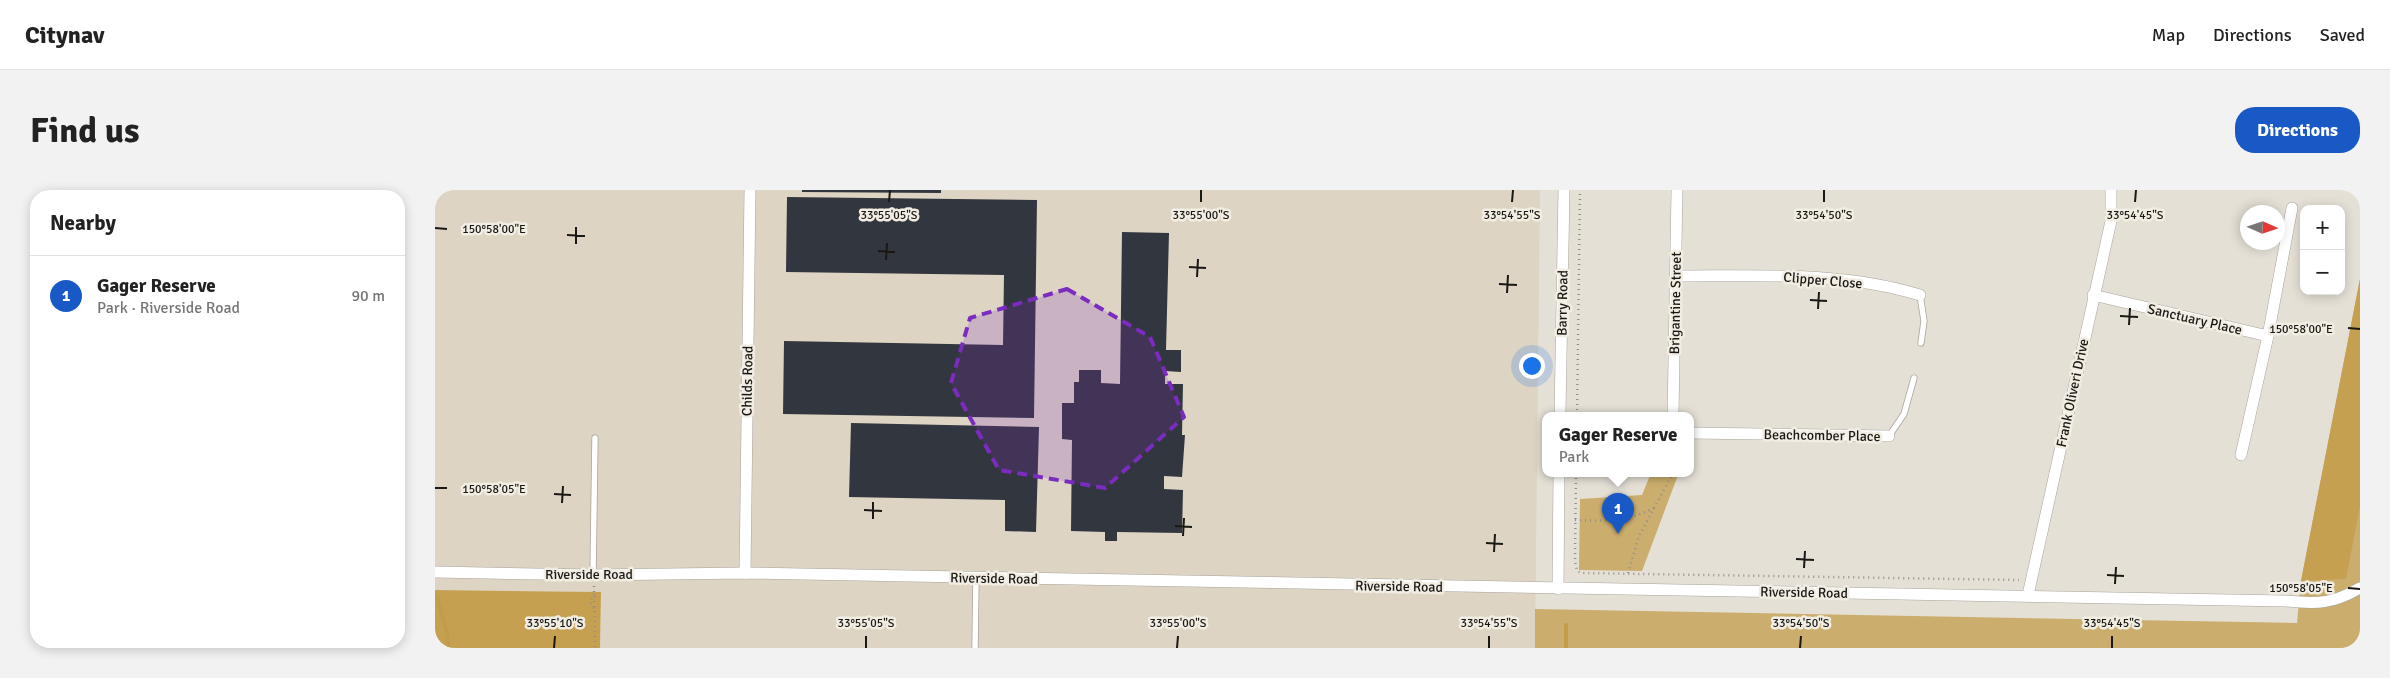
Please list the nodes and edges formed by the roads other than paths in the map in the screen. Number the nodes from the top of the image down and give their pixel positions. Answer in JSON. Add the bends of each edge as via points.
{"nodes":[{"id":1,"x":750,"y":190,"type":"edge"},
{"id":2,"x":1564,"y":190,"type":"edge"},
{"id":3,"x":1677,"y":190,"type":"edge"},
{"id":4,"x":2111,"y":190,"type":"edge"},
{"id":5,"x":2292,"y":208,"type":"dead end"},
{"id":6,"x":1676,"y":276,"type":"junction"},
{"id":7,"x":1920,"y":295,"type":"joint"},
{"id":8,"x":2093,"y":295,"type":"junction"},
{"id":9,"x":2268,"y":336,"type":"junction"},
{"id":10,"x":1921,"y":343,"type":"dead end"},
{"id":11,"x":1913,"y":378,"type":"dead end"},
{"id":12,"x":1560,"y":412,"type":"edge"},
{"id":13,"x":1673,"y":412,"type":"edge"},
{"id":14,"x":1694,"y":433,"type":"edge"},
{"id":15,"x":1889,"y":436,"type":"joint"},
{"id":16,"x":595,"y":438,"type":"dead end"},
{"id":17,"x":2241,"y":454,"type":"dead end"},
{"id":18,"x":1559,"y":477,"type":"edge"},
{"id":19,"x":435,"y":572,"type":"edge"},
{"id":20,"x":745,"y":573,"type":"junction"},
{"id":21,"x":593,"y":574,"type":"junction"},
{"id":22,"x":976,"y":578,"type":"junction"},
{"id":23,"x":2360,"y":588,"type":"edge"},
{"id":24,"x":1557,"y":589,"type":"junction"},
{"id":25,"x":2028,"y":595,"type":"junction"},
{"id":26,"x":975,"y":648,"type":"edge"}],
"edges":[{"from":1,"to":20,"type":"street","name":"Childs Road"},
{"from":2,"to":12,"type":"street","name":"Barry Road"},
{"from":3,"to":6,"type":"street","name":"Brigantine Street"},
{"from":4,"to":8,"type":"street","name":"Frank Oliveri Drive","via":[[2111,221]]},
{"from":5,"to":9,"type":"street"},
{"from":6,"to":7,"type":"street","name":"Clipper Close","via":[[1795,276],[1891,286]]},
{"from":6,"to":13,"type":"street","name":"Brigantine Street"},
{"from":7,"to":10,"type":"lane","name":"Clipper Close","via":[[1924,321]]},
{"from":8,"to":9,"type":"street","name":"Sanctuary Place"},
{"from":8,"to":25,"type":"street","name":"Frank Oliveri Drive"},
{"from":9,"to":17,"type":"street"},
{"from":11,"to":15,"type":"lane","name":"Beachcomber Place","via":[[1905,414]]},
{"from":14,"to":15,"type":"street","name":"Beachcomber Place"},
{"from":16,"to":21,"type":"lane"},
{"from":18,"to":24,"type":"street"},
{"from":19,"to":21,"type":"street","name":"Riverside Road"},
{"from":20,"to":21,"type":"street","name":"Riverside Road"},
{"from":20,"to":22,"type":"street","name":"Riverside Road"},
{"from":22,"to":24,"type":"street","name":"Riverside Road"},
{"from":22,"to":26,"type":"lane"},
{"from":23,"to":25,"type":"street","name":"Riverside Road","via":[[2343,598],[2319,604]]},
{"from":24,"to":25,"type":"street","name":"Riverside Road"}]}
